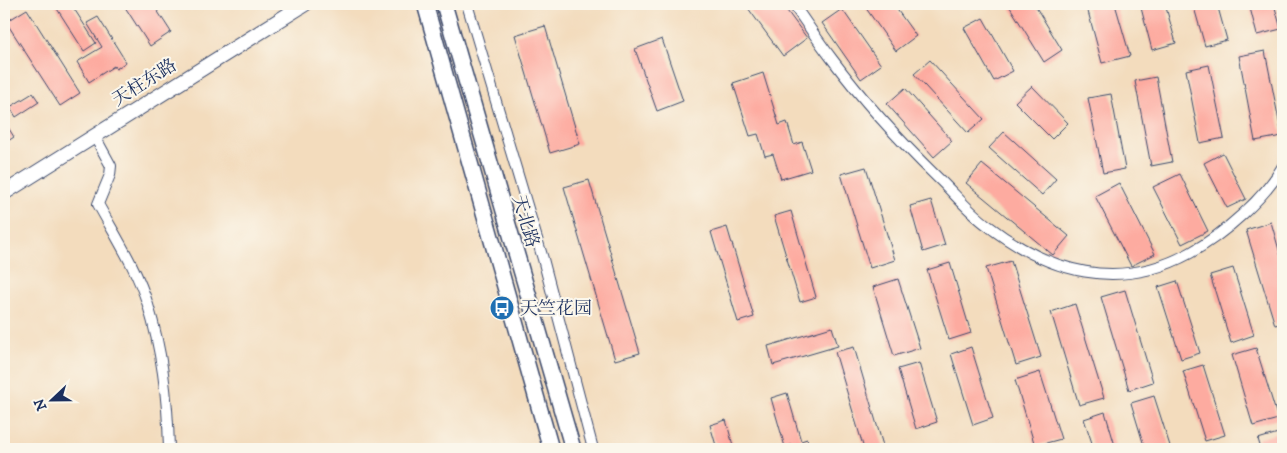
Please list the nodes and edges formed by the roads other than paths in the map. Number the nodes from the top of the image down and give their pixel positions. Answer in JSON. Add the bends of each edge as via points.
{"nodes":[{"id":1,"x":305,"y":4,"type":"edge"},
{"id":2,"x":424,"y":4,"type":"edge"},
{"id":3,"x":444,"y":4,"type":"edge"},
{"id":4,"x":467,"y":4,"type":"edge"},
{"id":5,"x":793,"y":4,"type":"edge"},
{"id":6,"x":94,"y":135,"type":"junction"},
{"id":7,"x":1283,"y":166,"type":"edge"},
{"id":8,"x":4,"y":193,"type":"edge"},
{"id":9,"x":169,"y":449,"type":"edge"},
{"id":10,"x":551,"y":449,"type":"edge"},
{"id":11,"x":573,"y":449,"type":"edge"},
{"id":12,"x":593,"y":449,"type":"edge"}],
"edges":[{"from":1,"to":6,"type":"street","name":"天柱东路"},
{"from":2,"to":10,"type":"main road"},
{"from":3,"to":11,"type":"main road","name":"天北路"},
{"from":4,"to":12,"type":"street","via":[[543,259]]},
{"from":5,"to":7,"type":"street","via":[[832,60],[930,169],[986,224],[1026,252],[1051,264],[1082,272],[1116,275],[1143,271],[1177,260],[1204,246],[1235,221],[1275,180]]},
{"from":6,"to":8,"type":"street","name":"天柱东路"},
{"from":6,"to":9,"type":"street","via":[[111,166],[98,204],[134,271],[148,304],[158,344],[168,406]]}]}
